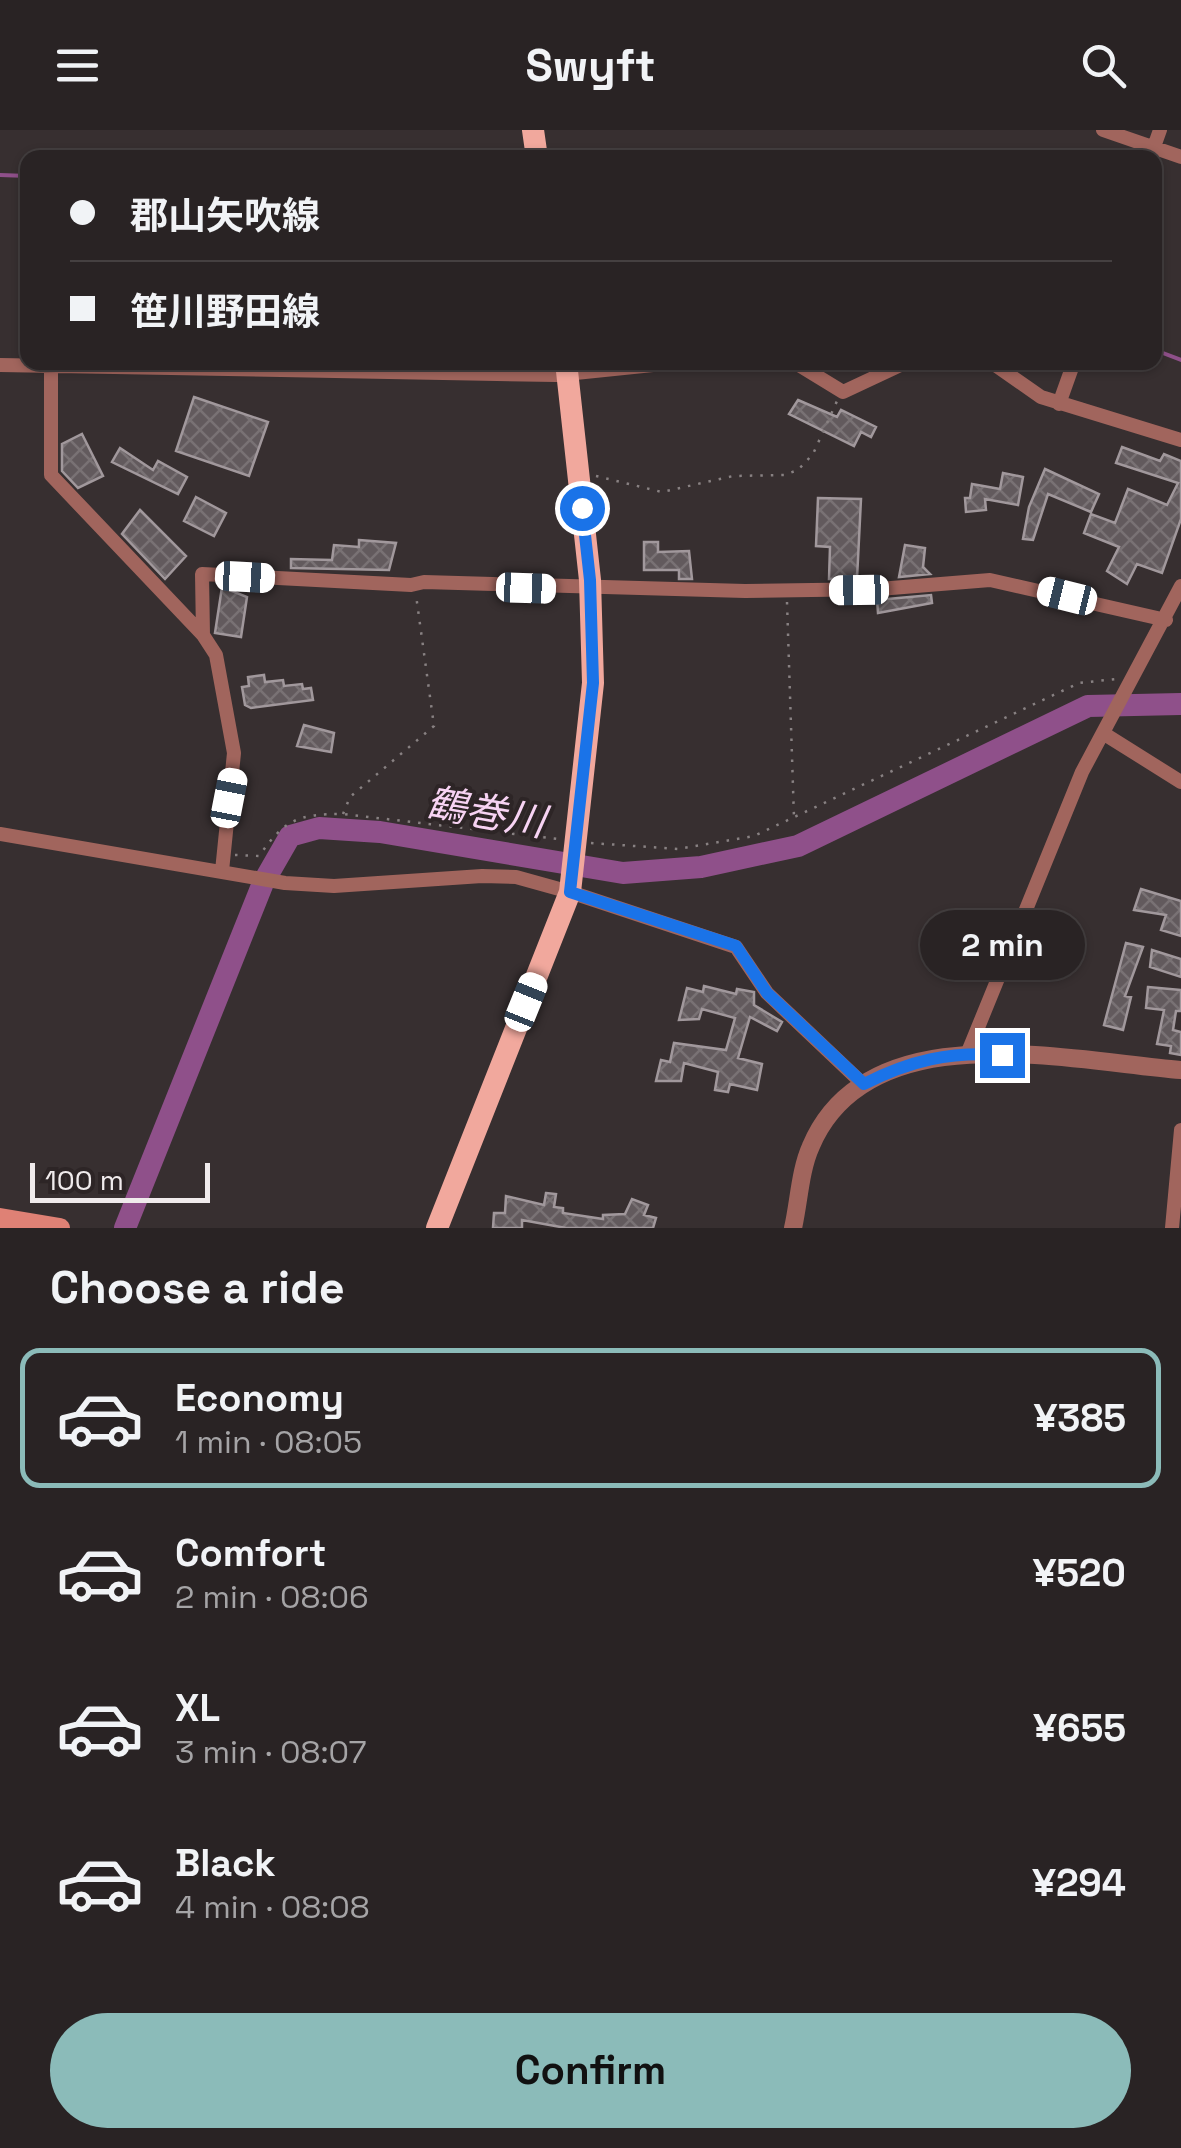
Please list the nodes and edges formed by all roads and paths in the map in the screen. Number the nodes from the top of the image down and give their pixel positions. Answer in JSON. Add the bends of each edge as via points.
{"nodes":[{"id":1,"x":1103,"y":130,"type":"edge"},
{"id":2,"x":1146,"y":150,"type":"edge"},
{"id":3,"x":52,"y":370,"type":"edge"},
{"id":4,"x":567,"y":370,"type":"edge"},
{"id":5,"x":806,"y":370,"type":"edge"},
{"id":6,"x":890,"y":370,"type":"edge"},
{"id":7,"x":1002,"y":370,"type":"edge"},
{"id":8,"x":1071,"y":370,"type":"edge"},
{"id":9,"x":839,"y":392,"type":"junction"},
{"id":10,"x":1059,"y":404,"type":"junction"},
{"id":11,"x":1181,"y":440,"type":"edge"},
{"id":12,"x":580,"y":474,"type":"junction"},
{"id":13,"x":416,"y":584,"type":"junction"},
{"id":14,"x":1181,"y":586,"type":"edge"},
{"id":15,"x":590,"y":589,"type":"junction"},
{"id":16,"x":786,"y":590,"type":"junction"},
{"id":17,"x":1166,"y":620,"type":"junction"},
{"id":18,"x":204,"y":635,"type":"junction"},
{"id":19,"x":1131,"y":682,"type":"junction"},
{"id":20,"x":1106,"y":735,"type":"junction"},
{"id":21,"x":1181,"y":782,"type":"edge"},
{"id":22,"x":344,"y":814,"type":"junction"},
{"id":23,"x":794,"y":820,"type":"junction"},
{"id":24,"x":0,"y":834,"type":"edge"},
{"id":25,"x":576,"y":844,"type":"junction"},
{"id":26,"x":224,"y":854,"type":"junction"},
{"id":27,"x":222,"y":871,"type":"junction"},
{"id":28,"x":571,"y":882,"type":"junction"},
{"id":29,"x":968,"y":1052,"type":"junction"},
{"id":30,"x":1181,"y":1070,"type":"edge"},
{"id":31,"x":864,"y":1084,"type":"junction"},
{"id":32,"x":1181,"y":1130,"type":"edge"},
{"id":33,"x":0,"y":1218,"type":"edge"},
{"id":34,"x":60,"y":1228,"type":"edge"},
{"id":35,"x":436,"y":1228,"type":"edge"},
{"id":36,"x":793,"y":1228,"type":"edge"},
{"id":37,"x":1172,"y":1228,"type":"edge"}],
"edges":[{"from":1,"to":2,"type":"street"},
{"from":3,"to":18,"type":"street","via":[[51,475]]},
{"from":4,"to":12,"type":"main road"},
{"from":5,"to":9,"type":"street"},
{"from":6,"to":9,"type":"street"},
{"from":7,"to":10,"type":"street"},
{"from":8,"to":10,"type":"street"},
{"from":9,"to":12,"type":"path","via":[[813,454],[798,470],[662,492]]},
{"from":10,"to":11,"type":"street"},
{"from":12,"to":15,"type":"main road"},
{"from":13,"to":15,"type":"street"},
{"from":13,"to":18,"type":"street","via":[[202,574]]},
{"from":13,"to":22,"type":"path","via":[[434,726],[350,798]]},
{"from":14,"to":17,"type":"street"},
{"from":15,"to":16,"type":"street"},
{"from":15,"to":25,"type":"main road","via":[[591,722]]},
{"from":16,"to":17,"type":"street","via":[[990,580]]},
{"from":16,"to":23,"type":"path"},
{"from":17,"to":19,"type":"street"},
{"from":18,"to":26,"type":"street","via":[[216,654],[234,753]]},
{"from":19,"to":20,"type":"street"},
{"from":19,"to":23,"type":"path","via":[[1078,683]]},
{"from":20,"to":21,"type":"street"},
{"from":20,"to":29,"type":"street","via":[[1082,772]]},
{"from":22,"to":25,"type":"path"},
{"from":22,"to":26,"type":"path","via":[[291,821],[256,858]]},
{"from":23,"to":25,"type":"path","via":[[720,845]]},
{"from":24,"to":27,"type":"street"},
{"from":25,"to":28,"type":"main road"},
{"from":26,"to":27,"type":"street"},
{"from":27,"to":28,"type":"street","via":[[334,886],[482,876]]},
{"from":28,"to":31,"type":"street","via":[[736,946],[767,993]]},
{"from":28,"to":35,"type":"main road"},
{"from":29,"to":30,"type":"street"},
{"from":29,"to":31,"type":"street","via":[[902,1065]]},
{"from":31,"to":36,"type":"street","via":[[828,1116],[810,1147]]},
{"from":32,"to":37,"type":"street"},
{"from":33,"to":34,"type":"main road"}]}
